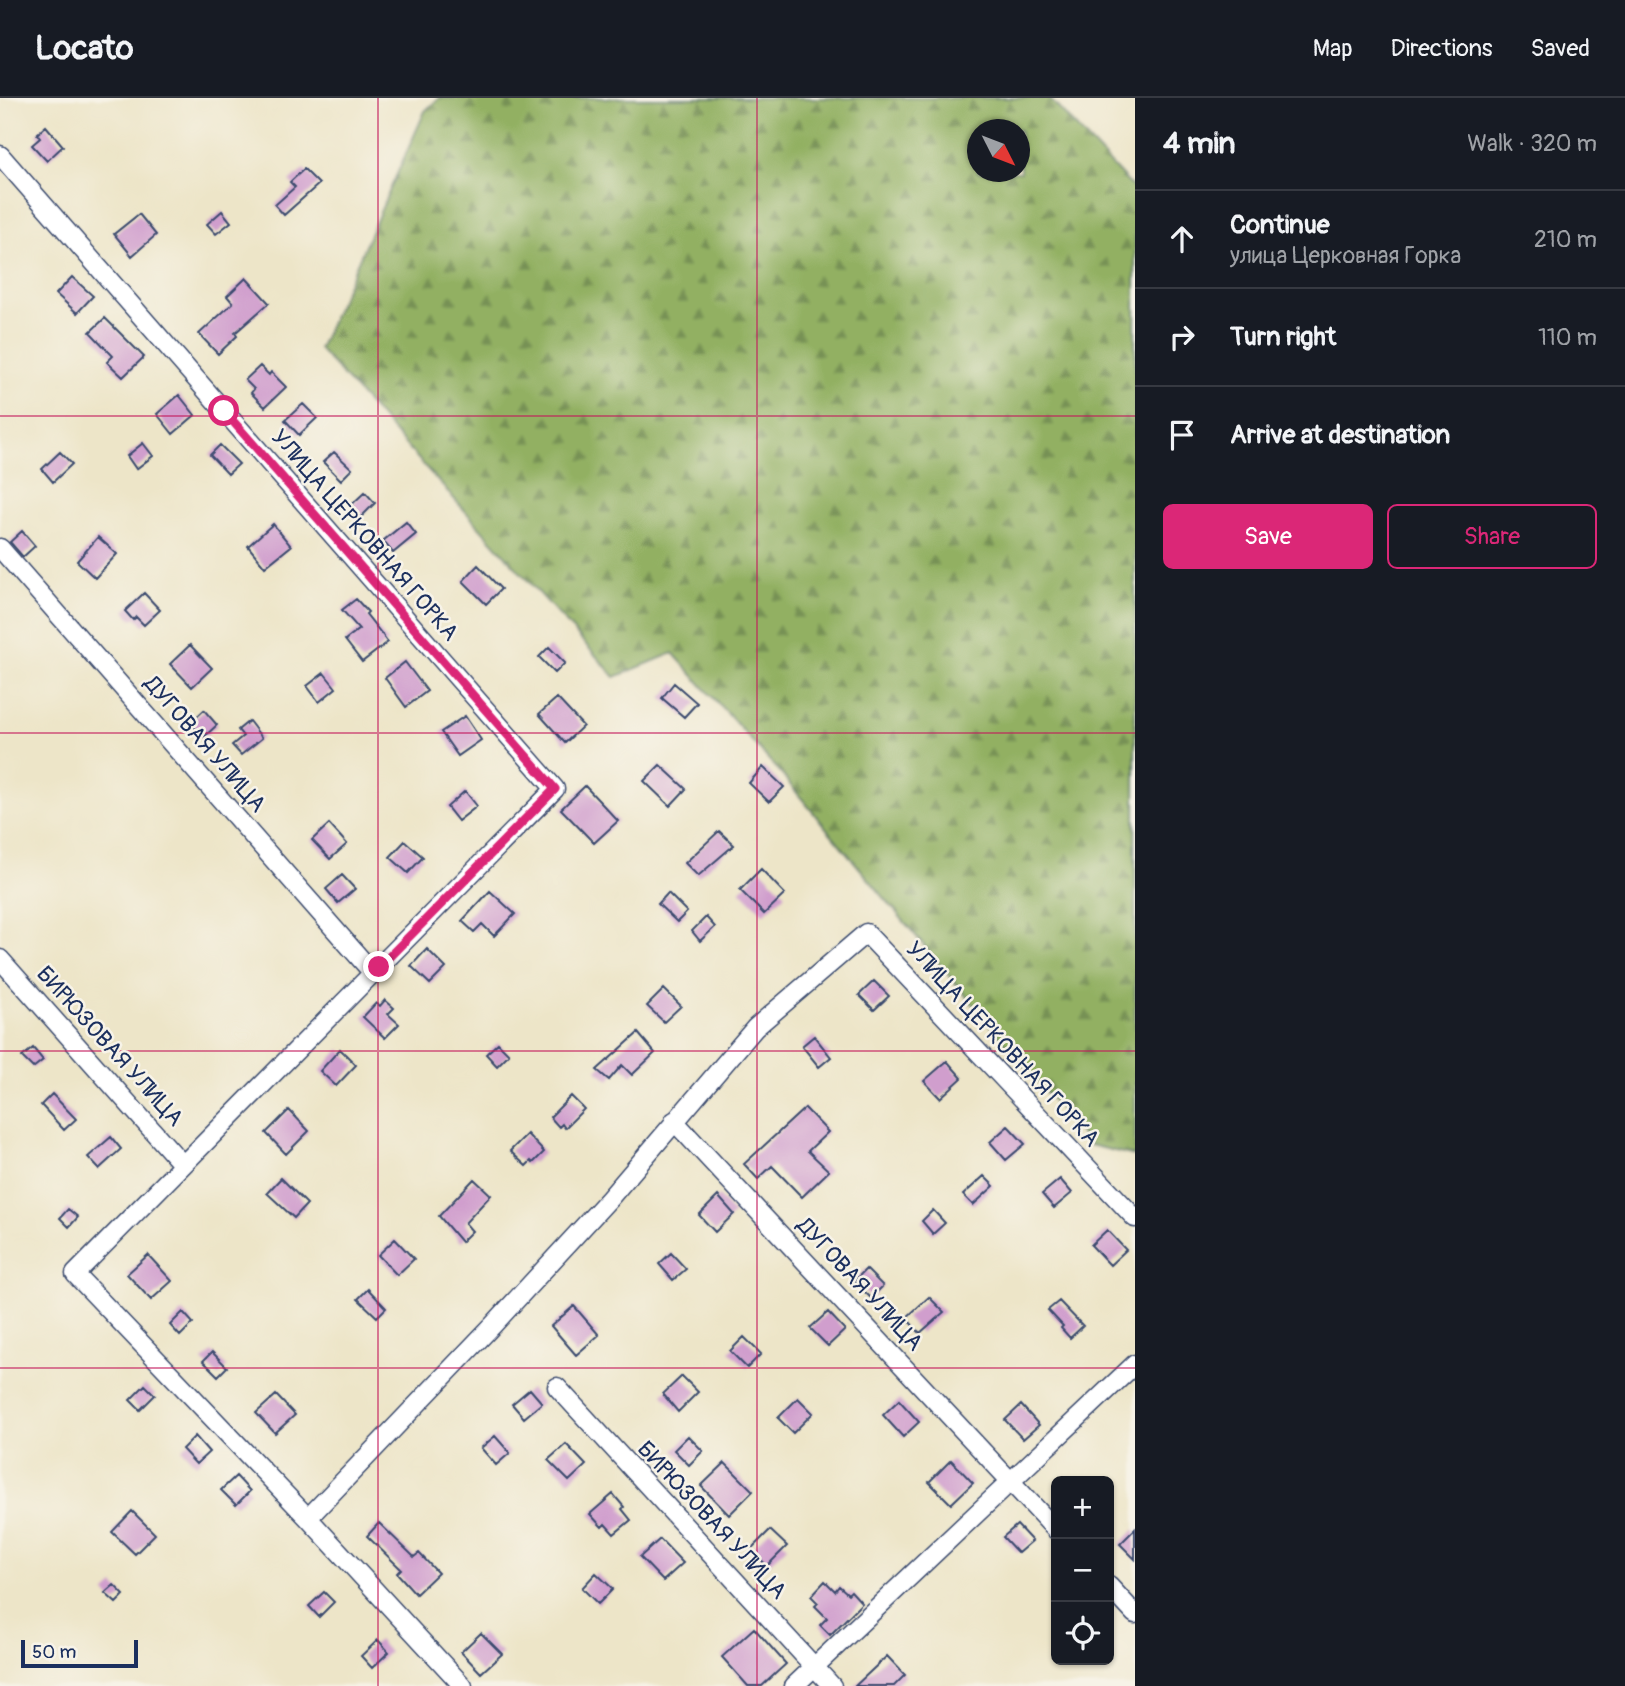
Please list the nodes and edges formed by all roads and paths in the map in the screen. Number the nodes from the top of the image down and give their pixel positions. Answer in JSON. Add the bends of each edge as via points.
{"nodes":[{"id":1,"x":0,"y":155,"type":"edge"},
{"id":2,"x":0,"y":548,"type":"edge"},
{"id":3,"x":0,"y":959,"type":"edge"},
{"id":4,"x":373,"y":973,"type":"junction"},
{"id":5,"x":674,"y":1121,"type":"junction"},
{"id":6,"x":183,"y":1165,"type":"junction"},
{"id":7,"x":1135,"y":1218,"type":"edge"},
{"id":8,"x":1135,"y":1364,"type":"edge"},
{"id":9,"x":557,"y":1387,"type":"dead end"},
{"id":10,"x":1011,"y":1481,"type":"junction"},
{"id":11,"x":308,"y":1518,"type":"junction"},
{"id":12,"x":1051,"y":1525,"type":"edge"},
{"id":13,"x":1114,"y":1591,"type":"edge"},
{"id":14,"x":1135,"y":1614,"type":"edge"},
{"id":15,"x":814,"y":1667,"type":"junction"},
{"id":16,"x":463,"y":1686,"type":"edge"},
{"id":17,"x":794,"y":1686,"type":"edge"},
{"id":18,"x":832,"y":1686,"type":"edge"}],
"edges":[{"from":1,"to":4,"type":"street","name":"УЛИЦА ЦЕРКОВНАЯ ГОРКА","via":[[555,789]]},
{"from":2,"to":4,"type":"street","name":"ДУГОВАЯ УЛИЦА"},
{"from":3,"to":6,"type":"street","name":"БИРЮЗОВАЯ УЛИЦА"},
{"from":4,"to":6,"type":"street"},
{"from":5,"to":7,"type":"street","name":"УЛИЦА ЦЕРКОВНАЯ ГОРКА","via":[[755,1028],[866,933]]},
{"from":5,"to":10,"type":"street","name":"ДУГОВАЯ УЛИЦА"},
{"from":5,"to":11,"type":"street","via":[[493,1325]]},
{"from":6,"to":11,"type":"street","via":[[75,1275]]},
{"from":8,"to":10,"type":"street"},
{"from":9,"to":15,"type":"street","name":"БИРЮЗОВАЯ УЛИЦА"},
{"from":10,"to":12,"type":"street","name":"ДУГОВАЯ УЛИЦА"},
{"from":10,"to":15,"type":"street"},
{"from":11,"to":16,"type":"street"},
{"from":13,"to":14,"type":"street"},
{"from":15,"to":17,"type":"street"},
{"from":15,"to":18,"type":"street","name":"БИРЮЗОВАЯ УЛИЦА"}]}
